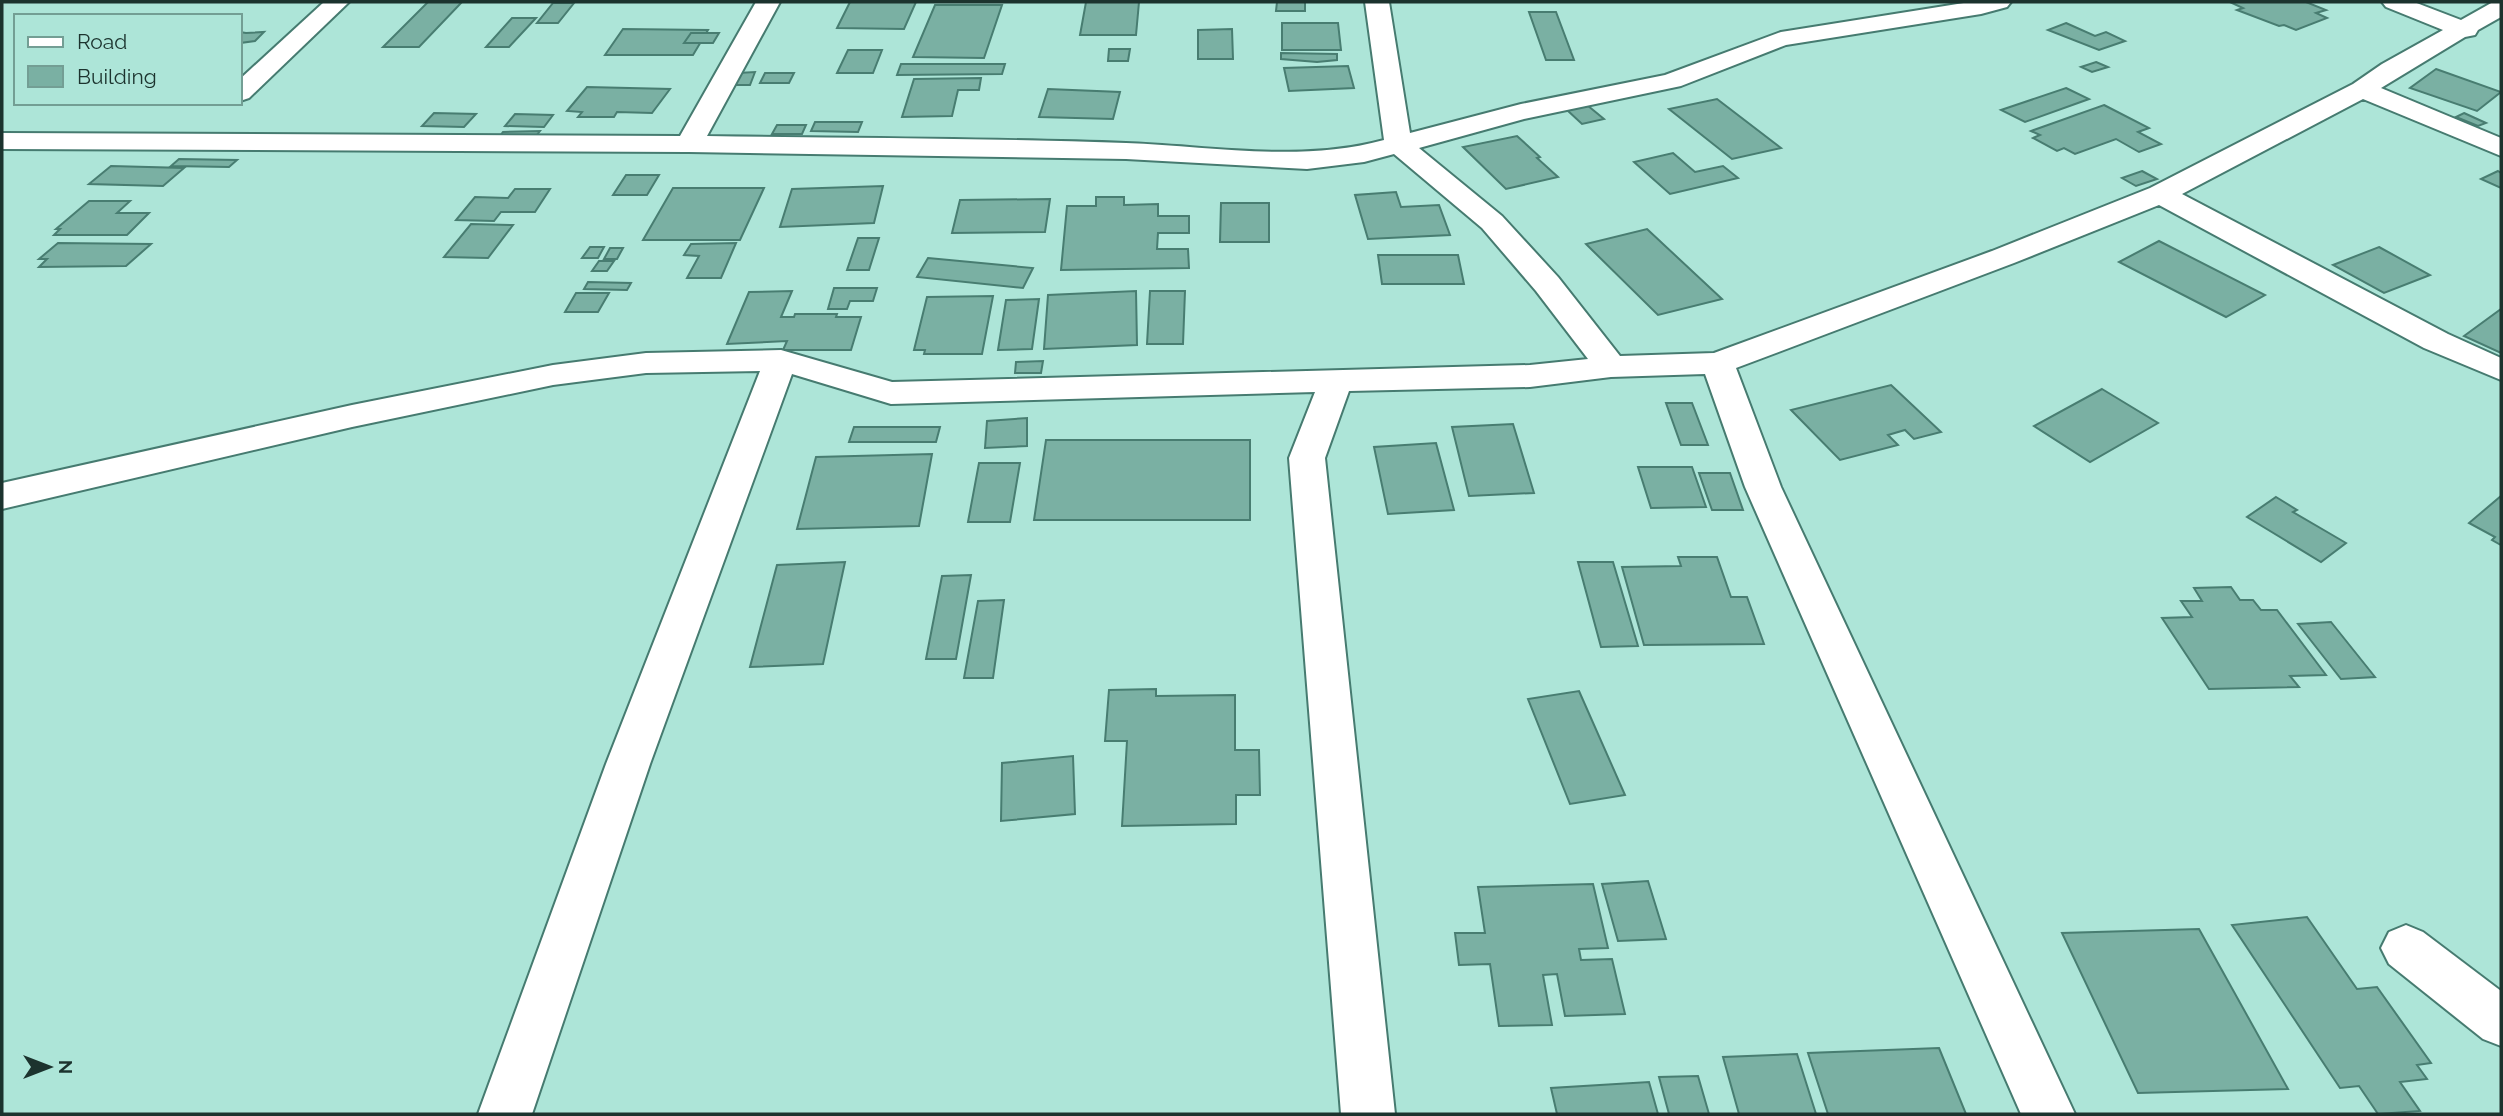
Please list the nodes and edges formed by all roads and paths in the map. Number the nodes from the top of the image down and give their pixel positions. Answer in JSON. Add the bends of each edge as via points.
{"nodes":[{"id":1,"x":337,"y":2,"type":"edge"},
{"id":2,"x":768,"y":2,"type":"edge"},
{"id":3,"x":1377,"y":2,"type":"edge"},
{"id":4,"x":1999,"y":2,"type":"edge"},
{"id":5,"x":2393,"y":2,"type":"edge"},
{"id":6,"x":2501,"y":7,"type":"edge"},
{"id":7,"x":2466,"y":30,"type":"junction"},
{"id":8,"x":2362,"y":89,"type":"junction"},
{"id":9,"x":242,"y":91,"type":"edge"},
{"id":10,"x":227,"y":105,"type":"edge"},
{"id":11,"x":190,"y":140,"type":"junction"},
{"id":12,"x":2,"y":141,"type":"edge"},
{"id":13,"x":1398,"y":144,"type":"junction"},
{"id":14,"x":689,"y":145,"type":"junction"},
{"id":15,"x":2501,"y":148,"type":"edge"},
{"id":16,"x":2160,"y":194,"type":"junction"},
{"id":17,"x":781,"y":360,"type":"junction"},
{"id":18,"x":1718,"y":363,"type":"junction"},
{"id":19,"x":1611,"y":367,"type":"junction"},
{"id":20,"x":2501,"y":370,"type":"edge"},
{"id":21,"x":1335,"y":383,"type":"junction"},
{"id":22,"x":2,"y":496,"type":"edge"},
{"id":23,"x":2406,"y":948,"type":"dead end"},
{"id":24,"x":2501,"y":1022,"type":"edge"},
{"id":25,"x":505,"y":1114,"type":"edge"},
{"id":26,"x":1368,"y":1114,"type":"edge"},
{"id":27,"x":2048,"y":1114,"type":"edge"}],
"edges":[{"from":1,"to":9,"type":"street"},
{"from":2,"to":14,"type":"street"},
{"from":3,"to":13,"type":"street"},
{"from":4,"to":13,"type":"street","via":[[1781,39],[1672,81],[1521,112]]},
{"from":5,"to":7,"type":"street"},
{"from":6,"to":7,"type":"street"},
{"from":7,"to":8,"type":"street"},
{"from":8,"to":15,"type":"street"},
{"from":8,"to":16,"type":"street"},
{"from":10,"to":11,"type":"street"},
{"from":11,"to":12,"type":"street"},
{"from":11,"to":14,"type":"street"},
{"from":13,"to":14,"type":"street","via":[[1364,154],[1307,160],[1126,151]]},
{"from":13,"to":19,"type":"street","via":[[1492,222]]},
{"from":16,"to":18,"type":"street"},
{"from":16,"to":20,"type":"street","via":[[2436,341]]},
{"from":17,"to":21,"type":"street","via":[[891,393]]},
{"from":17,"to":22,"type":"street","via":[[646,363],[554,375]]},
{"from":17,"to":25,"type":"street","via":[[628,764]]},
{"from":18,"to":19,"type":"street"},
{"from":18,"to":27,"type":"street","via":[[1763,487]]},
{"from":19,"to":21,"type":"street","via":[[1530,376]]},
{"from":21,"to":26,"type":"street","via":[[1307,458]]},
{"from":23,"to":24,"type":"street"}]}
